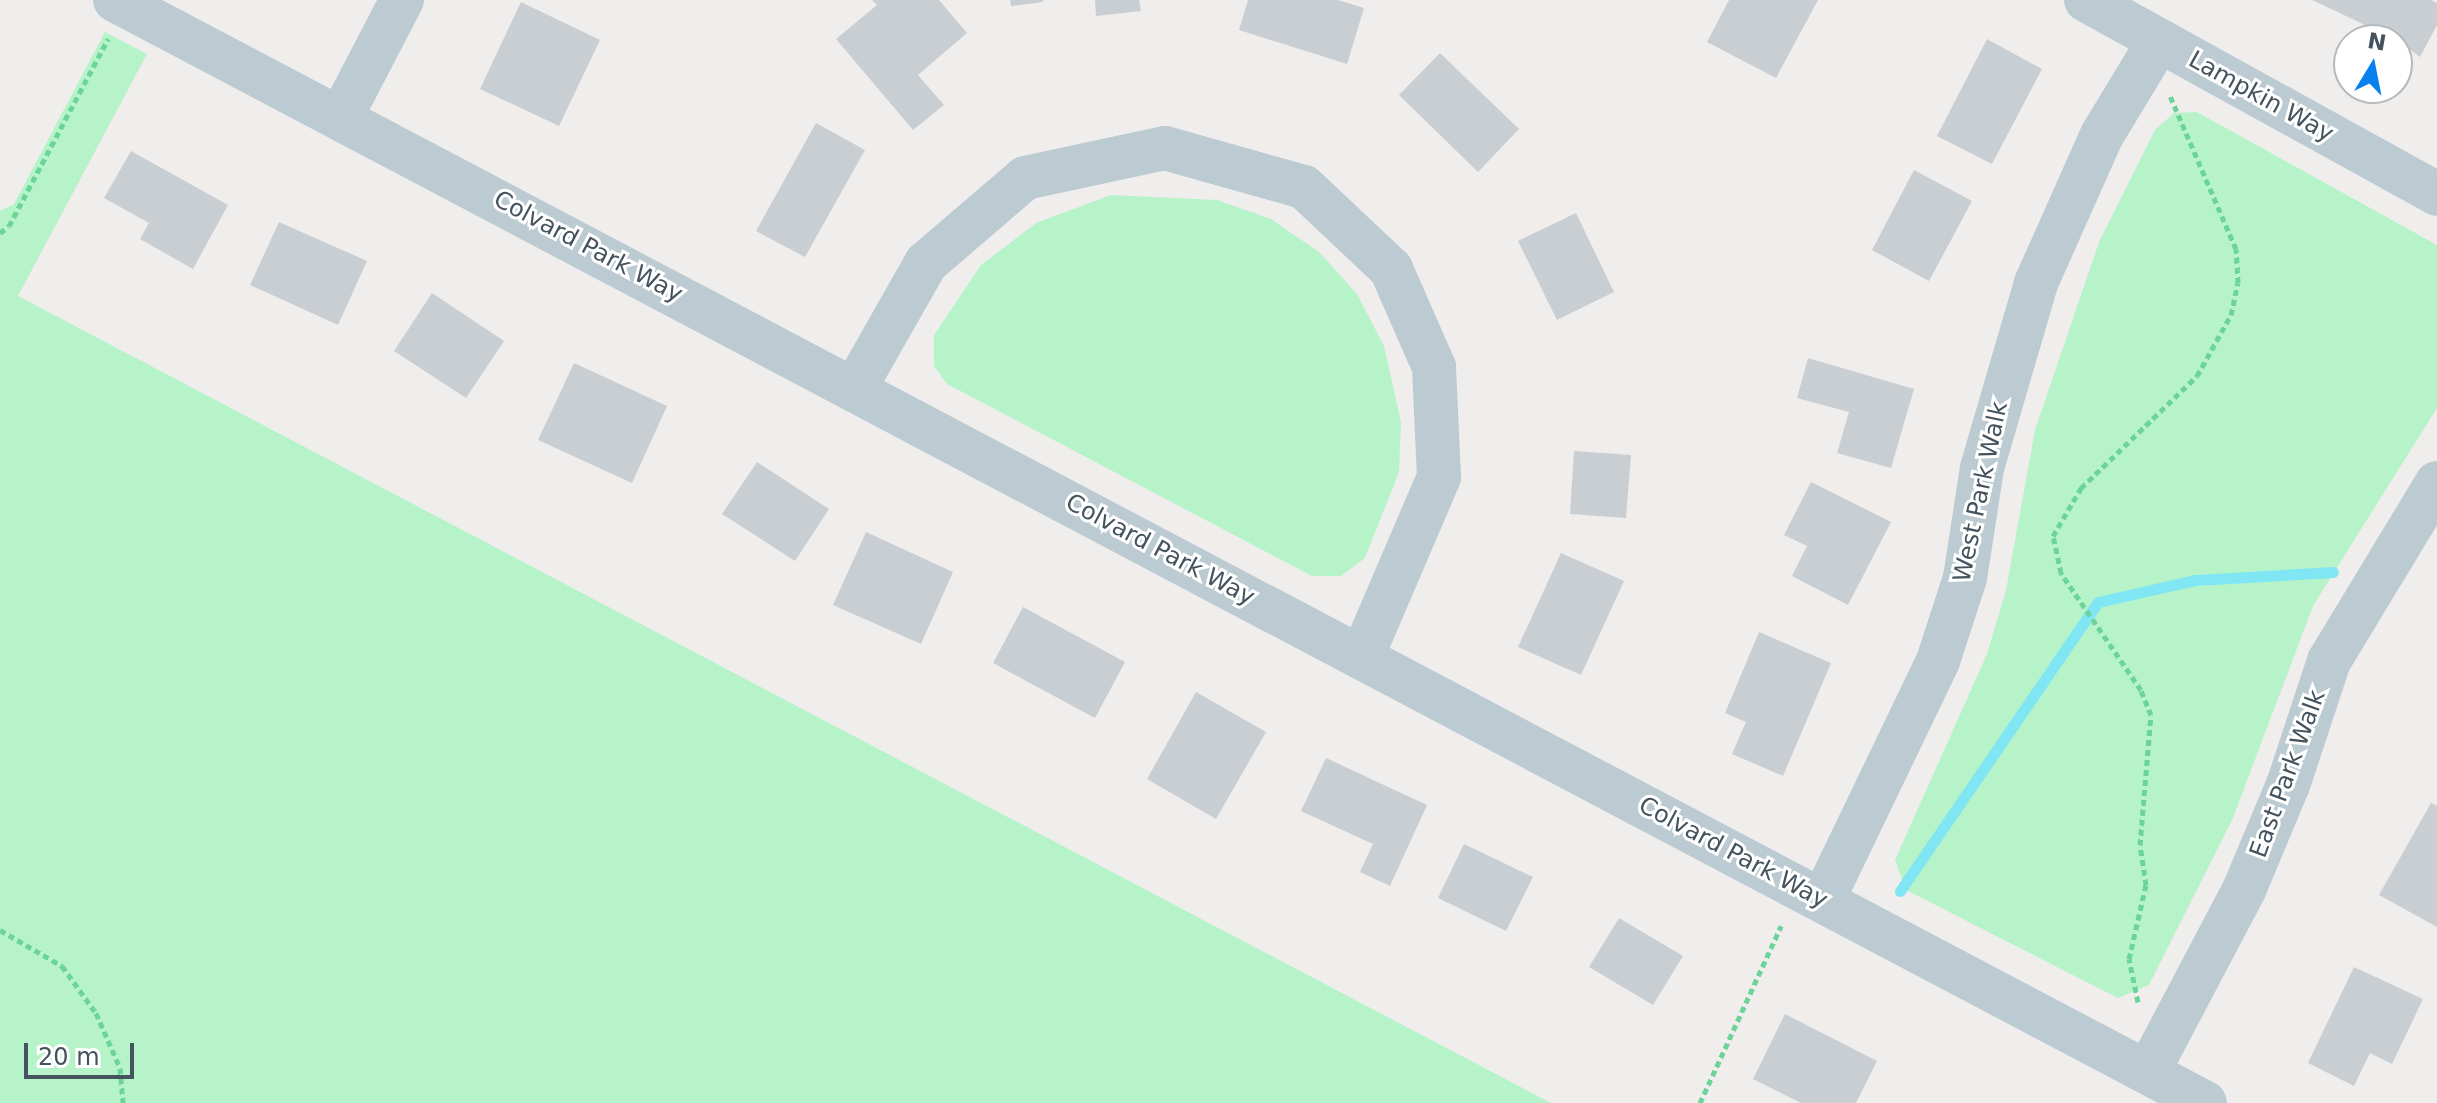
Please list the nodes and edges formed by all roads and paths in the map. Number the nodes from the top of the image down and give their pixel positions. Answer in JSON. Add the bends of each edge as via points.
{"nodes":[{"id":1,"x":402,"y":0,"type":"edge"},
{"id":2,"x":2086,"y":0,"type":"edge"},
{"id":3,"x":120,"y":3,"type":"edge"},
{"id":4,"x":2161,"y":61,"type":"junction"},
{"id":5,"x":341,"y":117,"type":"junction"},
{"id":6,"x":2437,"y":194,"type":"edge"},
{"id":7,"x":0,"y":233,"type":"edge"},
{"id":8,"x":855,"y":388,"type":"junction"},
{"id":9,"x":2437,"y":483,"type":"edge"},
{"id":10,"x":1362,"y":657,"type":"junction"},
{"id":11,"x":1804,"y":909,"type":"junction"},
{"id":12,"x":0,"y":930,"type":"edge"},
{"id":13,"x":2142,"y":1008,"type":"dead end"},
{"id":14,"x":2148,"y":1072,"type":"junction"},
{"id":15,"x":123,"y":1103,"type":"edge"},
{"id":16,"x":1700,"y":1103,"type":"edge"},
{"id":17,"x":2205,"y":1103,"type":"edge"}],
"edges":[{"from":1,"to":5,"type":"street"},
{"from":2,"to":4,"type":"street","name":"Lampkin Way"},
{"from":3,"to":5,"type":"street","name":"Colvard Park Way"},
{"from":3,"to":7,"type":"path","via":[[9,226]]},
{"from":4,"to":6,"type":"street","name":"Lampkin Way"},
{"from":4,"to":11,"type":"street","name":"West Park Walk","via":[[2102,135],[2036,283],[1982,468],[1965,578],[1938,661]]},
{"from":4,"to":13,"type":"path","via":[[2236,249],[2238,283],[2219,344],[2197,376],[2115,450],[2059,519],[2053,552],[2077,598],[2141,690],[2151,715],[2140,845],[2146,885],[2129,959],[2131,983]]},
{"from":5,"to":8,"type":"street","name":"Colvard Park Way"},
{"from":8,"to":10,"type":"street","name":"Colvard Park Way"},
{"from":8,"to":10,"type":"street","via":[[926,263],[1025,178],[1165,148],[1304,187],[1391,269],[1434,367],[1439,477]]},
{"from":9,"to":14,"type":"street","name":"East Park Walk","via":[[2329,661],[2288,785],[2244,890]]},
{"from":10,"to":11,"type":"street","name":"Colvard Park Way"},
{"from":11,"to":14,"type":"street","name":"Colvard Park Way"},
{"from":11,"to":16,"type":"path"},
{"from":12,"to":15,"type":"path","via":[[62,966],[96,1013],[120,1068]]},
{"from":14,"to":17,"type":"street","name":"Colvard Park Way"}]}
